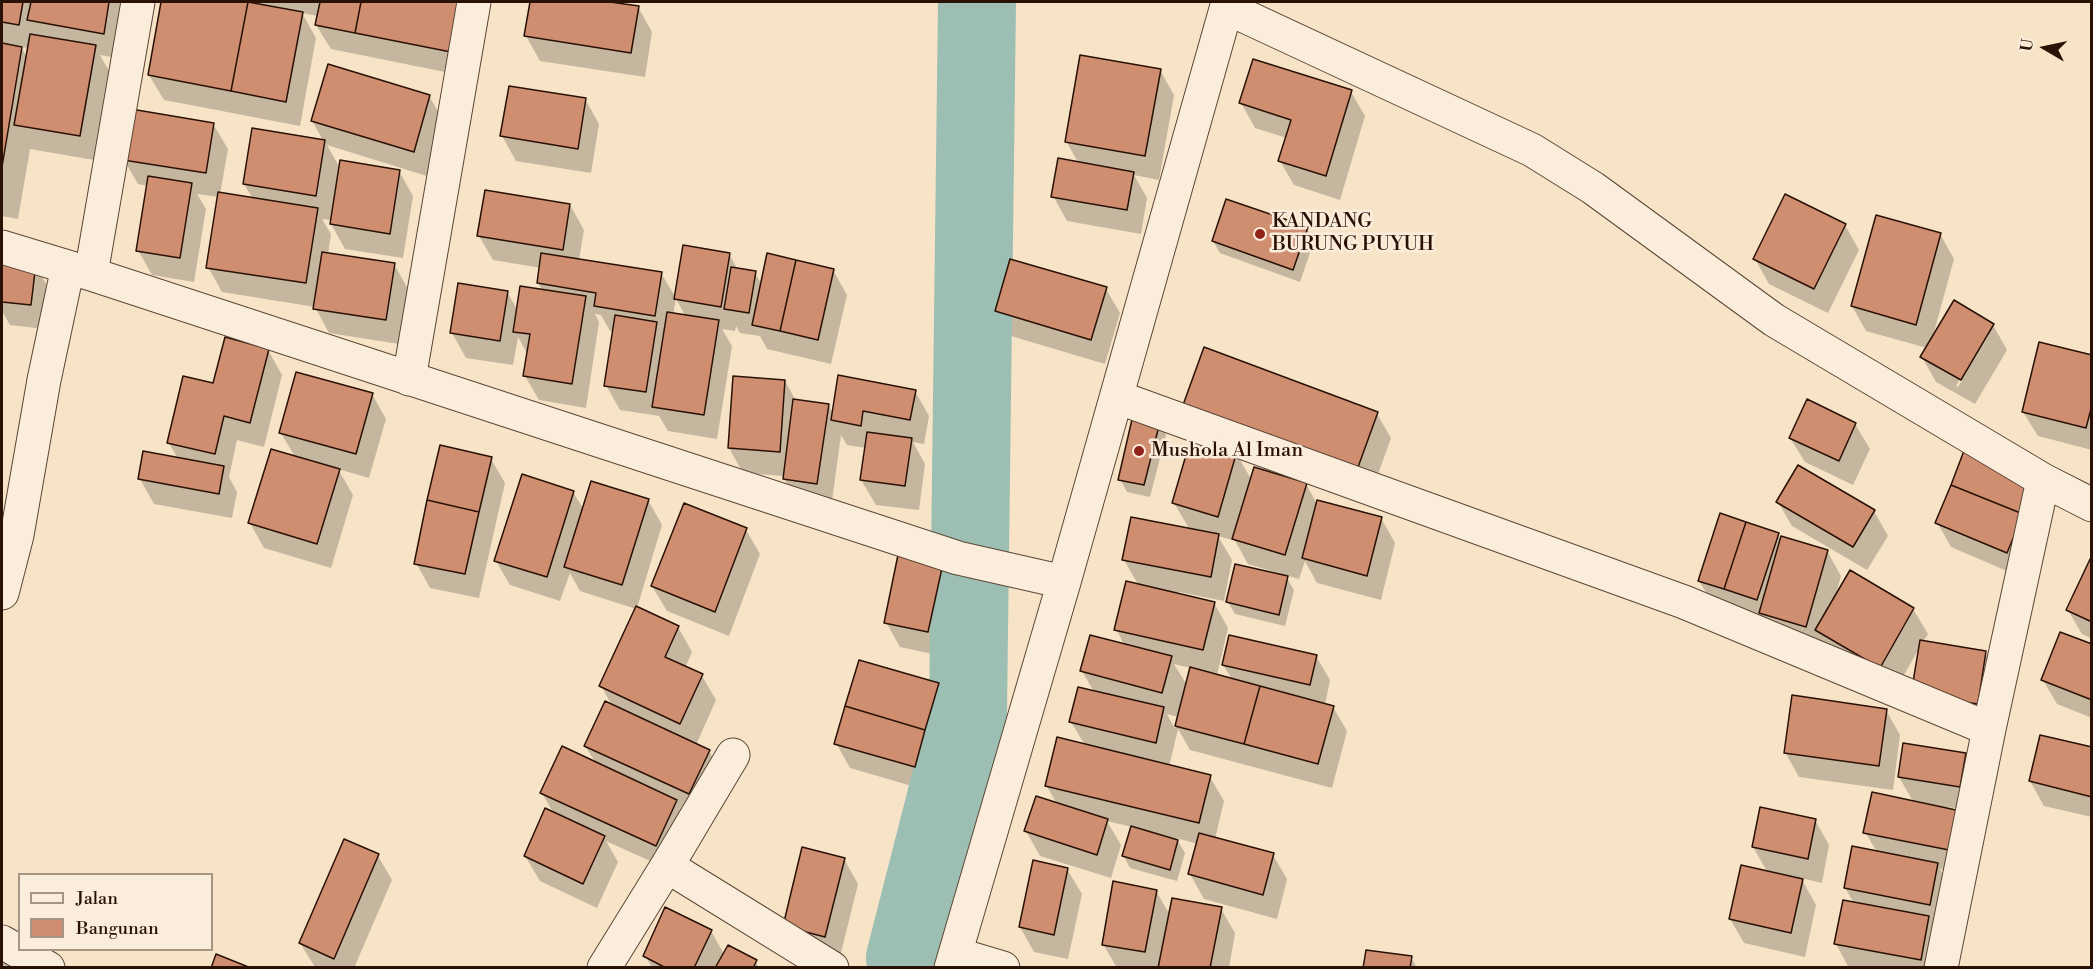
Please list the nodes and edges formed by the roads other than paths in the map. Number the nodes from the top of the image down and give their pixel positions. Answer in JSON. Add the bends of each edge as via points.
{"nodes":[{"id":1,"x":138,"y":2,"type":"edge"},
{"id":2,"x":474,"y":2,"type":"edge"},
{"id":3,"x":1228,"y":5,"type":"edge"},
{"id":4,"x":2,"y":247,"type":"edge"},
{"id":5,"x":80,"y":271,"type":"junction"},
{"id":6,"x":408,"y":379,"type":"junction"},
{"id":7,"x":1116,"y":397,"type":"junction"},
{"id":8,"x":2043,"y":480,"type":"junction"},
{"id":9,"x":2091,"y":505,"type":"edge"},
{"id":10,"x":1064,"y":582,"type":"junction"},
{"id":11,"x":2,"y":593,"type":"edge"},
{"id":12,"x":1989,"y":729,"type":"junction"},
{"id":13,"x":733,"y":755,"type":"dead end"},
{"id":14,"x":667,"y":866,"type":"junction"},
{"id":15,"x":2,"y":942,"type":"edge"},
{"id":16,"x":954,"y":961,"type":"edge"},
{"id":17,"x":48,"y":968,"type":"edge"},
{"id":18,"x":604,"y":968,"type":"edge"},
{"id":19,"x":832,"y":968,"type":"edge"},
{"id":20,"x":1003,"y":968,"type":"edge"},
{"id":21,"x":1941,"y":968,"type":"edge"}],
"edges":[{"from":1,"to":5,"type":"street"},
{"from":2,"to":6,"type":"street"},
{"from":3,"to":7,"type":"street"},
{"from":3,"to":8,"type":"street","via":[[1532,150],[1593,188],[1774,321]]},
{"from":4,"to":5,"type":"street"},
{"from":5,"to":6,"type":"street"},
{"from":5,"to":11,"type":"street","via":[[44,380],[17,535]]},
{"from":6,"to":10,"type":"street","via":[[958,558]]},
{"from":7,"to":10,"type":"street"},
{"from":7,"to":12,"type":"street","via":[[1684,602]]},
{"from":8,"to":9,"type":"street"},
{"from":8,"to":12,"type":"street"},
{"from":10,"to":16,"type":"street"},
{"from":12,"to":21,"type":"street"},
{"from":13,"to":14,"type":"street"},
{"from":14,"to":18,"type":"street"},
{"from":14,"to":19,"type":"street"},
{"from":15,"to":17,"type":"street"},
{"from":16,"to":20,"type":"street"}]}
